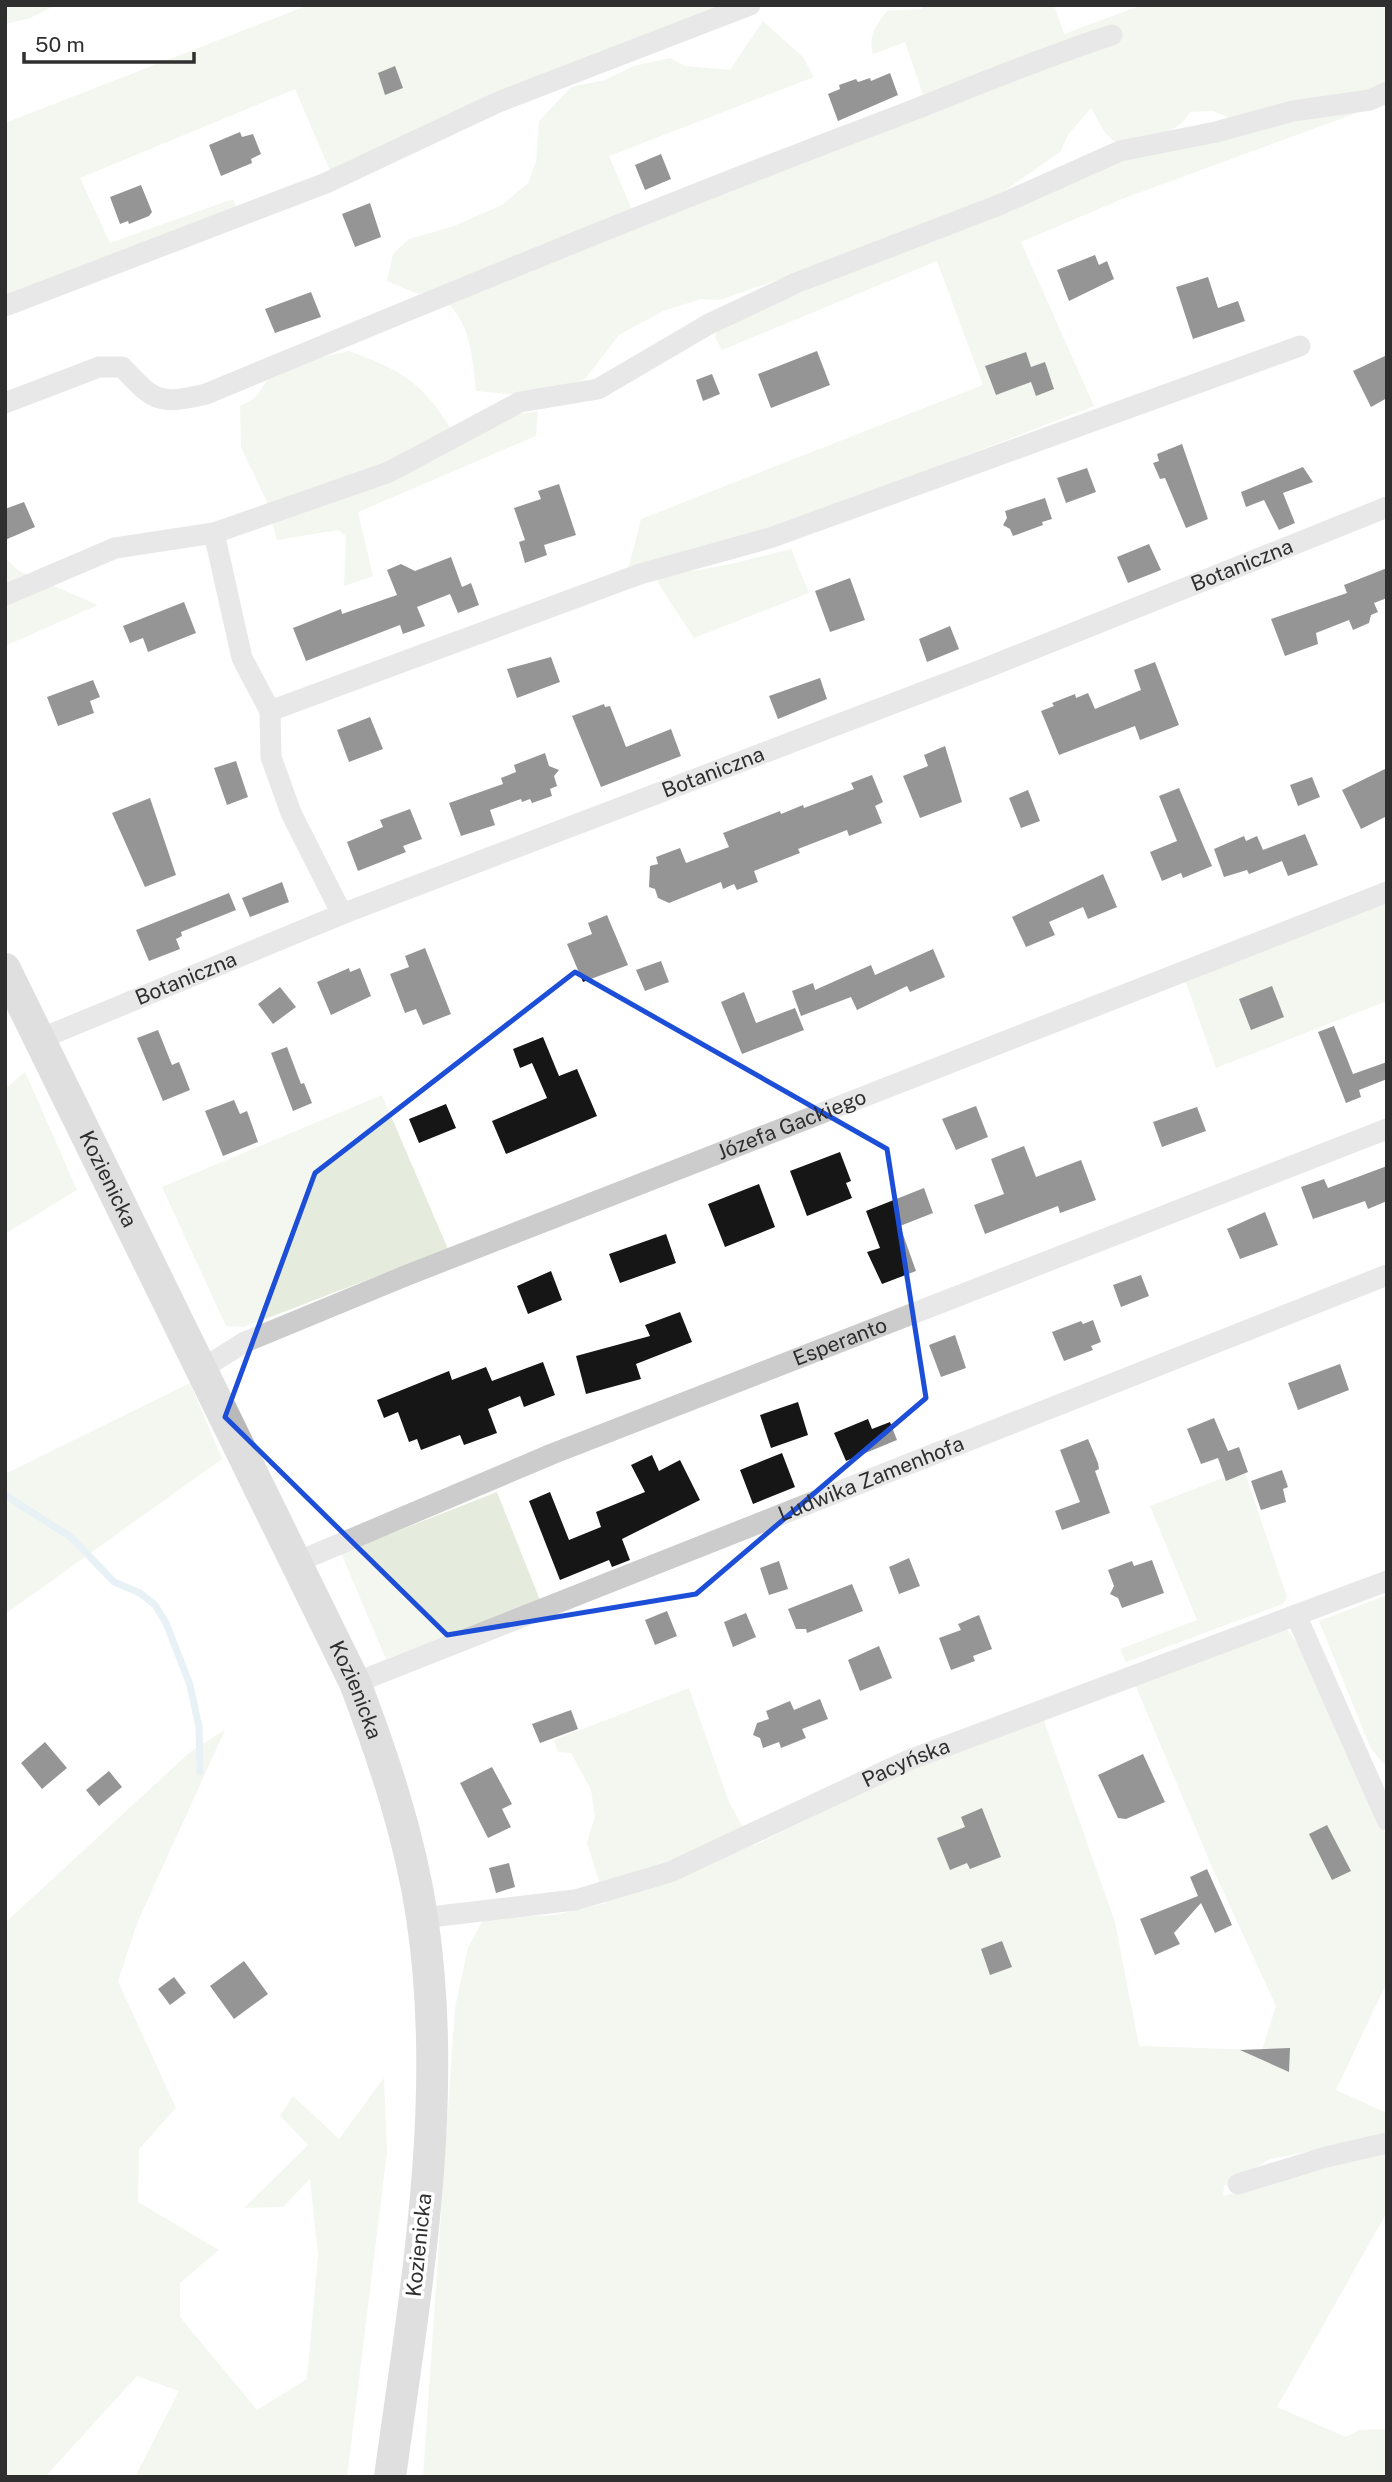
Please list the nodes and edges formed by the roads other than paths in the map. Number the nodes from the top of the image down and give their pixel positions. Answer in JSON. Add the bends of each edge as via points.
{"nodes":[{"id":1,"x":750,"y":5,"type":"edge"},
{"id":2,"x":1112,"y":35,"type":"dead end"},
{"id":3,"x":1387,"y":92,"type":"edge"},
{"id":4,"x":5,"y":306,"type":"edge"},
{"id":5,"x":1300,"y":346,"type":"dead end"},
{"id":6,"x":5,"y":403,"type":"edge"},
{"id":7,"x":1387,"y":508,"type":"edge"},
{"id":8,"x":214,"y":533,"type":"junction"},
{"id":9,"x":5,"y":595,"type":"edge"},
{"id":10,"x":270,"y":711,"type":"junction"},
{"id":11,"x":1387,"y":892,"type":"edge"},
{"id":12,"x":342,"y":914,"type":"junction"},
{"id":13,"x":5,"y":969,"type":"edge"},
{"id":14,"x":40,"y":1039,"type":"junction"},
{"id":15,"x":1387,"y":1129,"type":"edge"},
{"id":16,"x":1387,"y":1275,"type":"edge"},
{"id":17,"x":202,"y":1369,"type":"junction"},
{"id":18,"x":297,"y":1562,"type":"junction"},
{"id":19,"x":1387,"y":1581,"type":"edge"},
{"id":20,"x":1296,"y":1615,"type":"junction"},
{"id":21,"x":355,"y":1683,"type":"junction"},
{"id":22,"x":1387,"y":1819,"type":"edge"},
{"id":23,"x":422,"y":1918,"type":"junction"},
{"id":24,"x":1387,"y":2143,"type":"edge"},
{"id":25,"x":1238,"y":2184,"type":"dead end"},
{"id":26,"x":390,"y":2477,"type":"edge"}],
"edges":[{"from":1,"to":4,"type":"street","via":[[496,103],[326,183]]},
{"from":2,"to":6,"type":"street","via":[[1029,62],[691,194],[206,394],[172,402],[147,393],[122,368],[99,367]]},
{"from":3,"to":8,"type":"street","via":[[1370,100],[1293,111],[1120,151],[999,205],[796,284],[709,324],[598,389],[520,402],[389,472]]},
{"from":5,"to":10,"type":"street","via":[[770,538],[640,574]]},
{"from":7,"to":12,"type":"street","name":"Botaniczna","via":[[986,668]]},
{"from":8,"to":9,"type":"street","via":[[115,548]]},
{"from":8,"to":10,"type":"street","via":[[242,658]]},
{"from":10,"to":12,"type":"street","via":[[271,757],[291,813]]},
{"from":11,"to":17,"type":"street","name":"Józefa Gackiego","via":[[405,1276],[243,1343]]},
{"from":12,"to":14,"type":"street","name":"Botaniczna"},
{"from":13,"to":14,"type":"main road","name":"Kozienicka"},
{"from":14,"to":17,"type":"main road","name":"Kozienicka"},
{"from":15,"to":18,"type":"street","name":"Esperanto","via":[[552,1454]]},
{"from":16,"to":21,"type":"street","name":"Ludwika Zamenhofa"},
{"from":17,"to":18,"type":"main road","name":"Kozienicka"},
{"from":18,"to":21,"type":"main road","name":"Kozienicka"},
{"from":19,"to":20,"type":"street","name":"Pacyńska"},
{"from":20,"to":22,"type":"street"},
{"from":20,"to":23,"type":"street","name":"Pacyńska","via":[[909,1760],[670,1872],[575,1900]]},
{"from":21,"to":23,"type":"main road","name":"Kozienicka","via":[[397,1807]]},
{"from":23,"to":26,"type":"main road","name":"Kozienicka","via":[[431,2022],[427,2170]]},
{"from":24,"to":25,"type":"street"}]}
